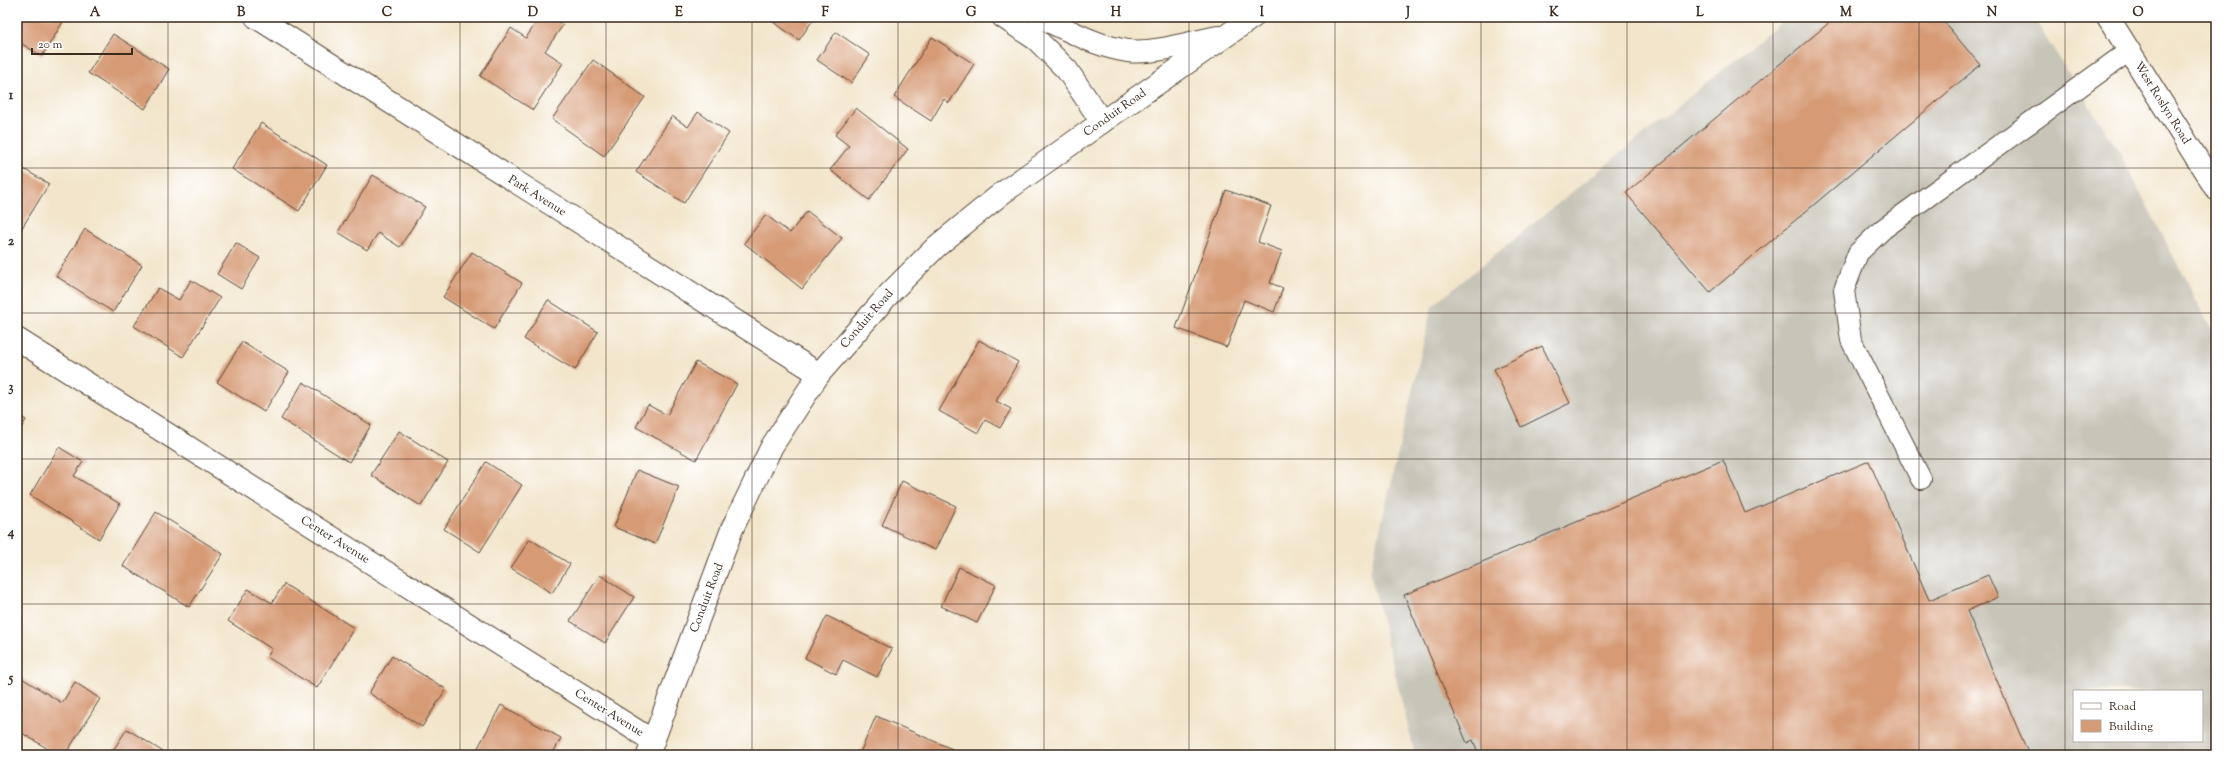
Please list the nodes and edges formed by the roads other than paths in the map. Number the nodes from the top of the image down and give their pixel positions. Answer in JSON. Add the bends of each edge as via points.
{"nodes":[{"id":1,"x":256,"y":17,"type":"edge"},
{"id":2,"x":1003,"y":17,"type":"edge"},
{"id":3,"x":1039,"y":17,"type":"edge"},
{"id":4,"x":1253,"y":17,"type":"edge"},
{"id":5,"x":2108,"y":17,"type":"edge"},
{"id":6,"x":1227,"y":35,"type":"junction"},
{"id":7,"x":2129,"y":51,"type":"junction"},
{"id":8,"x":1102,"y":122,"type":"junction"},
{"id":9,"x":2216,"y":189,"type":"edge"},
{"id":10,"x":17,"y":339,"type":"edge"},
{"id":11,"x":819,"y":374,"type":"junction"},
{"id":12,"x":1921,"y":479,"type":"dead end"},
{"id":13,"x":650,"y":748,"type":"edge"}],
"edges":[{"from":1,"to":11,"type":"street","name":"Park Avenue"},
{"from":2,"to":8,"type":"street","via":[[1037,40],[1067,70]]},
{"from":3,"to":6,"type":"street","via":[[1112,48],[1129,51],[1149,50]]},
{"from":4,"to":6,"type":"street","name":"Conduit Road"},
{"from":5,"to":7,"type":"street","name":"West Roslyn Road"},
{"from":6,"to":8,"type":"street","name":"Conduit Road"},
{"from":7,"to":9,"type":"street","name":"West Roslyn Road"},
{"from":7,"to":12,"type":"lane","via":[[1883,229],[1858,253],[1844,290],[1851,340]]},
{"from":8,"to":11,"type":"street","name":"Conduit Road","via":[[1002,194],[937,246],[890,293]]},
{"from":10,"to":13,"type":"street","name":"Center Avenue"},
{"from":11,"to":13,"type":"street","name":"Conduit Road","via":[[772,446],[732,529]]}]}
